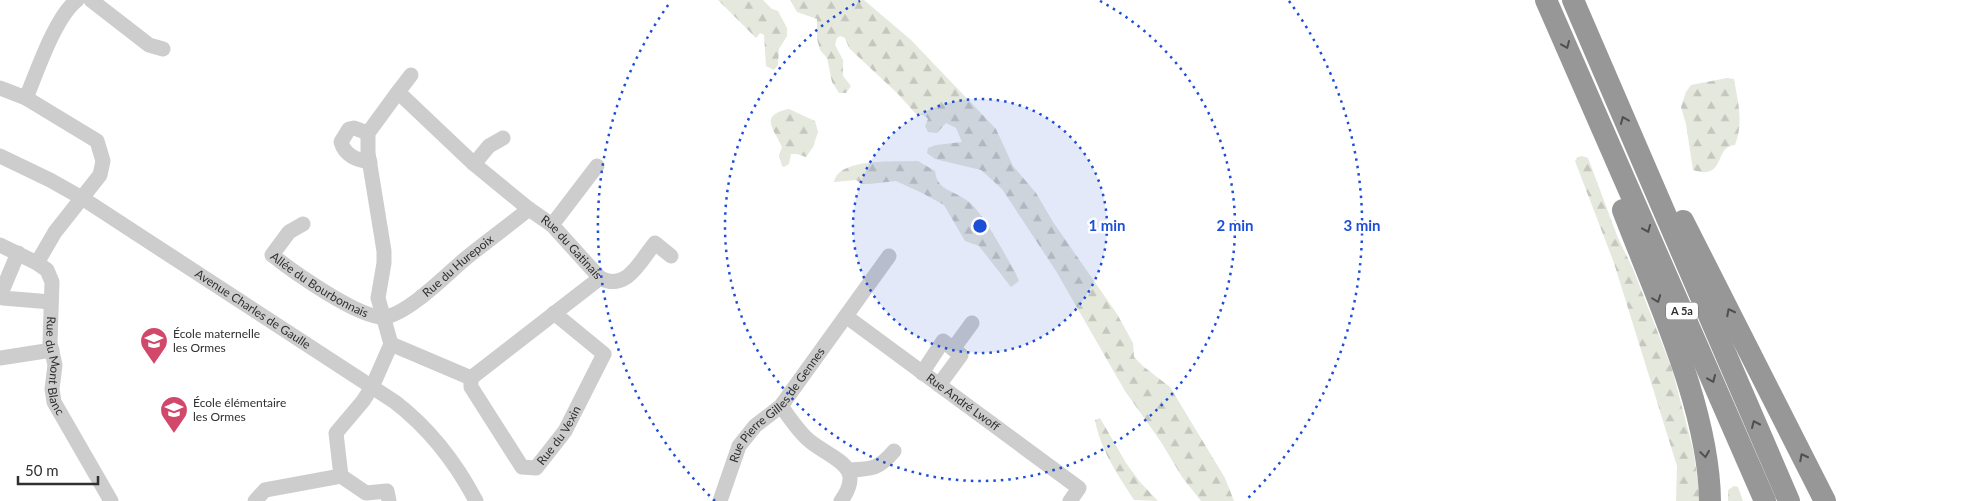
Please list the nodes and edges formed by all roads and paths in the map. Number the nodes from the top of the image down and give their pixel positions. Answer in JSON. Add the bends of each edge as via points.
{"nodes":[{"id":1,"x":91,"y":0,"type":"edge"},
{"id":2,"x":1546,"y":0,"type":"edge"},
{"id":3,"x":1573,"y":0,"type":"edge"},
{"id":4,"x":71,"y":1,"type":"edge"},
{"id":5,"x":163,"y":49,"type":"dead end"},
{"id":6,"x":411,"y":75,"type":"dead end"},
{"id":7,"x":0,"y":88,"type":"edge"},
{"id":8,"x":398,"y":92,"type":"junction"},
{"id":9,"x":26,"y":98,"type":"junction"},
{"id":10,"x":1598,"y":121,"type":"junction"},
{"id":11,"x":368,"y":134,"type":"junction"},
{"id":12,"x":502,"y":138,"type":"dead end"},
{"id":13,"x":0,"y":156,"type":"edge"},
{"id":14,"x":370,"y":162,"type":"junction"},
{"id":15,"x":474,"y":164,"type":"junction"},
{"id":16,"x":1644,"y":165,"type":"junction"},
{"id":17,"x":597,"y":166,"type":"dead end"},
{"id":18,"x":82,"y":198,"type":"junction"},
{"id":19,"x":529,"y":209,"type":"junction"},
{"id":20,"x":303,"y":224,"type":"dead end"},
{"id":21,"x":552,"y":225,"type":"junction"},
{"id":22,"x":0,"y":245,"type":"edge"},
{"id":23,"x":18,"y":254,"type":"junction"},
{"id":24,"x":672,"y":256,"type":"dead end"},
{"id":25,"x":889,"y":256,"type":"dead end"},
{"id":26,"x":37,"y":263,"type":"junction"},
{"id":27,"x":600,"y":278,"type":"junction"},
{"id":28,"x":51,"y":302,"type":"junction"},
{"id":29,"x":554,"y":313,"type":"junction"},
{"id":30,"x":384,"y":317,"type":"junction"},
{"id":31,"x":847,"y":317,"type":"junction"},
{"id":32,"x":972,"y":323,"type":"dead end"},
{"id":33,"x":391,"y":344,"type":"junction"},
{"id":34,"x":953,"y":349,"type":"junction"},
{"id":35,"x":52,"y":350,"type":"junction"},
{"id":36,"x":0,"y":358,"type":"edge"},
{"id":37,"x":922,"y":373,"type":"junction"},
{"id":38,"x":471,"y":378,"type":"junction"},
{"id":39,"x":939,"y":385,"type":"junction"},
{"id":40,"x":372,"y":387,"type":"junction"},
{"id":41,"x":781,"y":406,"type":"junction"},
{"id":42,"x":894,"y":451,"type":"dead end"},
{"id":43,"x":849,"y":470,"type":"junction"},
{"id":44,"x":341,"y":476,"type":"junction"},
{"id":45,"x":475,"y":500,"type":"edge"},
{"id":46,"x":111,"y":501,"type":"edge"},
{"id":47,"x":255,"y":501,"type":"edge"},
{"id":48,"x":389,"y":501,"type":"edge"},
{"id":49,"x":720,"y":501,"type":"edge"},
{"id":50,"x":841,"y":501,"type":"edge"},
{"id":51,"x":1070,"y":501,"type":"edge"},
{"id":52,"x":1710,"y":501,"type":"edge"},
{"id":53,"x":1765,"y":501,"type":"edge"},
{"id":54,"x":1789,"y":501,"type":"edge"},
{"id":55,"x":1825,"y":501,"type":"edge"}],
"edges":[{"from":1,"to":5,"type":"street","via":[[149,44]]},
{"from":2,"to":10,"type":"highway","number":"A 5a","one_way":true},
{"from":16,"to":3,"type":"highway","number":"A 5a","one_way":true},
{"from":4,"to":9,"type":"street"},
{"from":6,"to":8,"type":"street"},
{"from":7,"to":9,"type":"street"},
{"from":8,"to":11,"type":"street"},
{"from":8,"to":15,"type":"street","name":"Rue du Gatinais"},
{"from":9,"to":18,"type":"street","via":[[97,141],[102,168]]},
{"from":10,"to":52,"type":"highway","one_way":true,"via":[[1598,146],[1679,357],[1697,415]]},
{"from":10,"to":53,"type":"highway","number":"A 5a","one_way":true},
{"from":11,"to":14,"type":"street"},
{"from":11,"to":14,"type":"street","via":[[354,128],[341,142],[342,149],[357,160]]},
{"from":12,"to":15,"type":"street","via":[[489,146]]},
{"from":13,"to":18,"type":"street","name":"Avenue Charles de Gaulle"},
{"from":14,"to":30,"type":"street","via":[[384,251],[378,298]]},
{"from":15,"to":19,"type":"street","name":"Rue du Gatinais"},
{"from":54,"to":16,"type":"highway","number":"A 5a","one_way":true},
{"from":55,"to":16,"type":"highway","one_way":true,"via":[[1662,181]]},
{"from":17,"to":21,"type":"street"},
{"from":18,"to":26,"type":"street","via":[[55,232]]},
{"from":18,"to":40,"type":"street","name":"Avenue Charles de Gaulle"},
{"from":19,"to":21,"type":"street","name":"Rue du Gatinais"},
{"from":19,"to":30,"type":"street","name":"Rue du Hurepoix","via":[[412,304]]},
{"from":20,"to":30,"type":"street","name":"Allée du Bourbonnais","via":[[289,232],[272,255],[326,293],[368,314]]},
{"from":21,"to":27,"type":"street","name":"Rue du Gatinais"},
{"from":22,"to":23,"type":"street","name":"Rue du Mont Blanc"},
{"from":23,"to":26,"type":"street","name":"Rue du Mont Blanc"},
{"from":23,"to":28,"type":"street","via":[[2,290],[4,298]]},
{"from":24,"to":27,"type":"street","via":[[655,243],[627,278],[608,283]]},
{"from":25,"to":31,"type":"street","name":"Rue Pierre Gilles de Gennes"},
{"from":26,"to":28,"type":"street","name":"Rue du Mont Blanc","via":[[47,270],[52,282]]},
{"from":27,"to":29,"type":"street","name":"Rue du Gatinais"},
{"from":28,"to":35,"type":"street","name":"Rue du Mont Blanc"},
{"from":29,"to":38,"type":"street","name":"Rue du Gatinais"},
{"from":29,"to":38,"type":"street","name":"Rue du Vexin","via":[[604,354],[565,431],[536,468],[522,468],[471,387]]},
{"from":30,"to":33,"type":"street"},
{"from":31,"to":37,"type":"street","name":"Rue André Lwoff"},
{"from":31,"to":41,"type":"street","name":"Rue Pierre Gilles de Gennes"},
{"from":32,"to":34,"type":"street"},
{"from":33,"to":38,"type":"street"},
{"from":33,"to":40,"type":"street"},
{"from":34,"to":37,"type":"street","via":[[943,341]]},
{"from":34,"to":39,"type":"street","via":[[961,355]]},
{"from":35,"to":36,"type":"street"},
{"from":35,"to":46,"type":"street","name":"Rue du Mont Blanc","via":[[54,402]]},
{"from":37,"to":39,"type":"street","name":"Rue André Lwoff"},
{"from":39,"to":51,"type":"street","name":"Rue André Lwoff","via":[[1079,488]]},
{"from":40,"to":44,"type":"street","via":[[336,433]]},
{"from":40,"to":45,"type":"street","name":"Avenue Charles de Gaulle","via":[[432,434],[459,470]]},
{"from":41,"to":43,"type":"street","via":[[810,441],[838,458]]},
{"from":41,"to":49,"type":"street","name":"Rue Pierre Gilles de Gennes","via":[[755,426],[739,446]]},
{"from":42,"to":43,"type":"street","via":[[884,464]]},
{"from":43,"to":50,"type":"street","via":[[849,490]]},
{"from":44,"to":47,"type":"street","via":[[265,490]]},
{"from":44,"to":48,"type":"street","via":[[366,493],[387,491]]}]}
